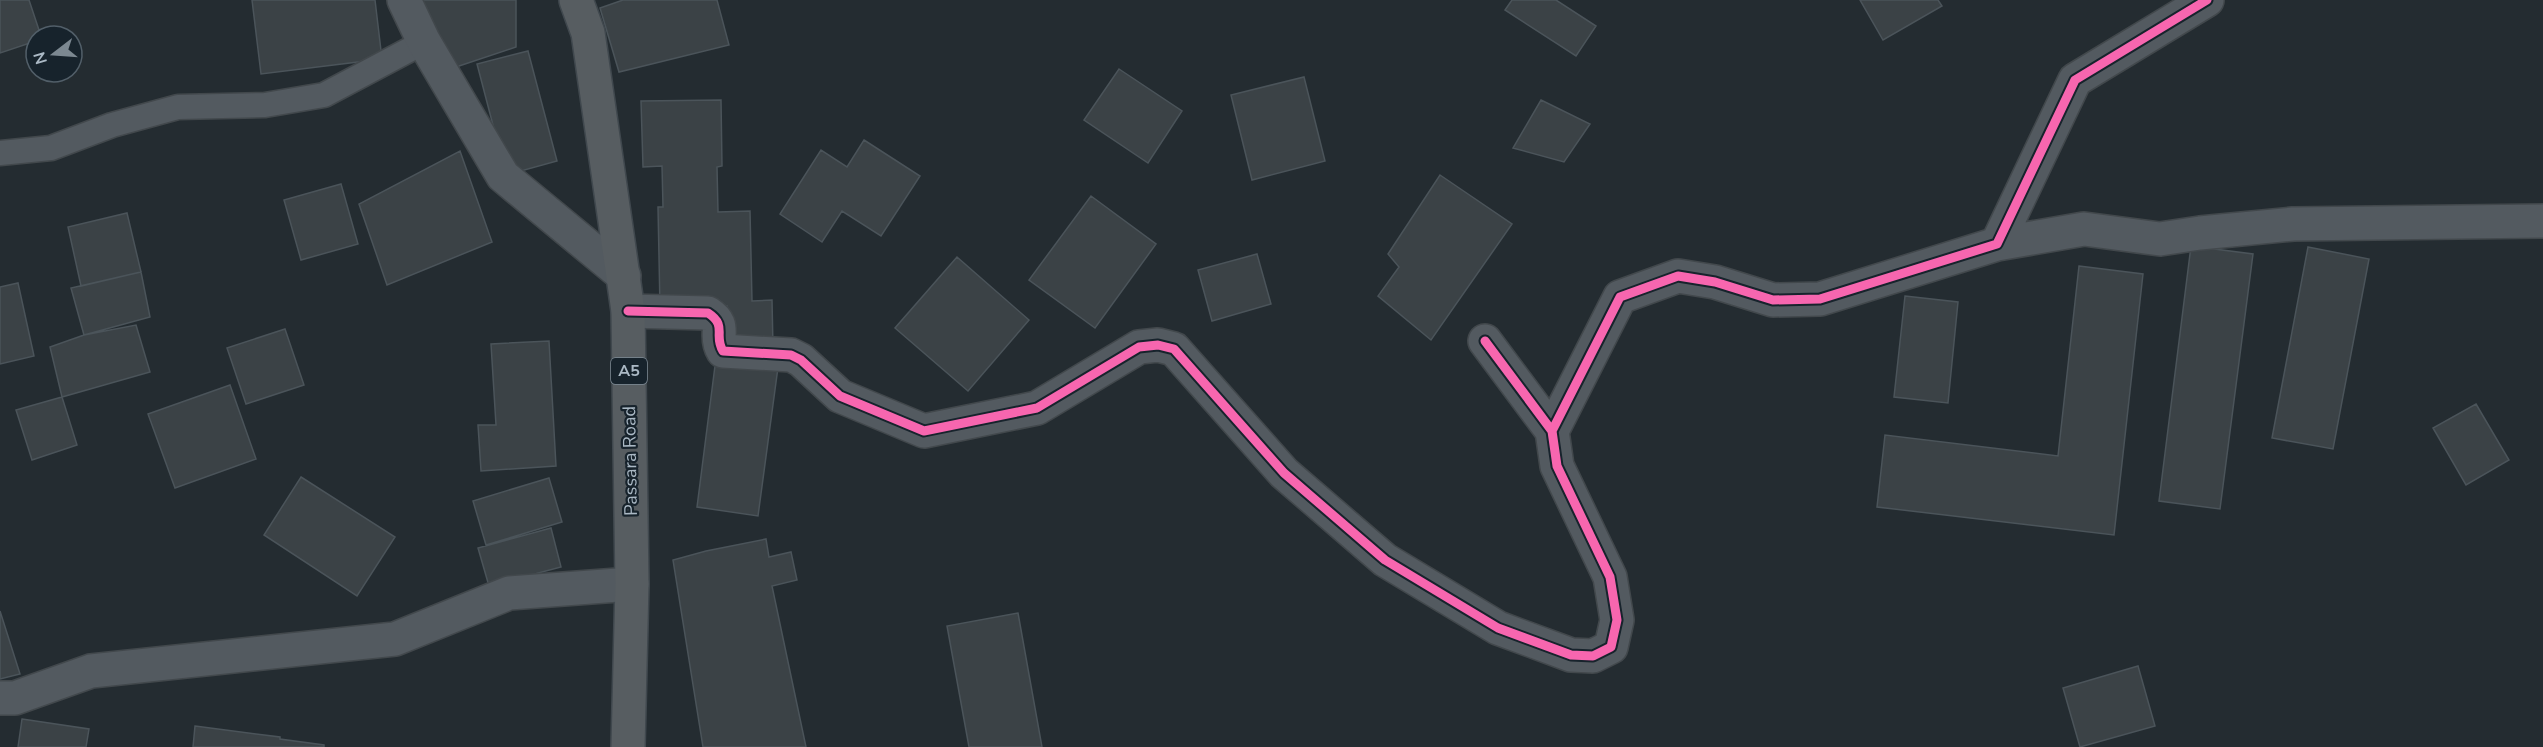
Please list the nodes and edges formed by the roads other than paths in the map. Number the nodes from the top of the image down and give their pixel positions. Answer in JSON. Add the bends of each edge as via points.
{"nodes":[{"id":1,"x":404,"y":0,"type":"edge"},
{"id":2,"x":576,"y":0,"type":"edge"},
{"id":3,"x":2207,"y":0,"type":"edge"},
{"id":4,"x":424,"y":42,"type":"junction"},
{"id":5,"x":0,"y":153,"type":"edge"},
{"id":6,"x":2543,"y":221,"type":"edge"},
{"id":7,"x":1997,"y":244,"type":"junction"},
{"id":8,"x":624,"y":276,"type":"junction"},
{"id":9,"x":628,"y":311,"type":"junction"},
{"id":10,"x":1485,"y":341,"type":"dead end"},
{"id":11,"x":1552,"y":432,"type":"junction"},
{"id":12,"x":632,"y":584,"type":"junction"},
{"id":13,"x":0,"y":698,"type":"edge"},
{"id":14,"x":628,"y":747,"type":"edge"}],
"edges":[{"from":1,"to":4,"type":"street"},
{"from":2,"to":8,"type":"highway","name":"Passara Road","number":"A5","via":[[588,33]]},
{"from":3,"to":7,"type":"street","via":[[2075,80]]},
{"from":4,"to":5,"type":"lane","via":[[324,95],[265,105],[178,107],[112,125],[51,148]]},
{"from":4,"to":8,"type":"street","via":[[503,176]]},
{"from":6,"to":7,"type":"street","via":[[2293,224],[2160,239],[2084,229]]},
{"from":7,"to":11,"type":"street","via":[[1820,299],[1773,300],[1715,282],[1678,276],[1620,297]]},
{"from":8,"to":9,"type":"highway","name":"Passara Road","number":"A5"},
{"from":9,"to":11,"type":"street","via":[[708,313],[720,326],[718,344],[723,351],[790,355],[801,360],[840,396],[924,431],[1037,408],[1139,347],[1158,345],[1174,349],[1284,473],[1385,560],[1498,628],[1571,655],[1593,656],[1611,647],[1617,620],[1610,577],[1557,466]]},
{"from":9,"to":12,"type":"highway","name":"Passara Road","number":"A5"},
{"from":10,"to":11,"type":"street"},
{"from":12,"to":13,"type":"street","via":[[509,593],[395,639],[91,671],[15,698]]},
{"from":12,"to":14,"type":"highway","name":"Passara Road","number":"A5"}]}
